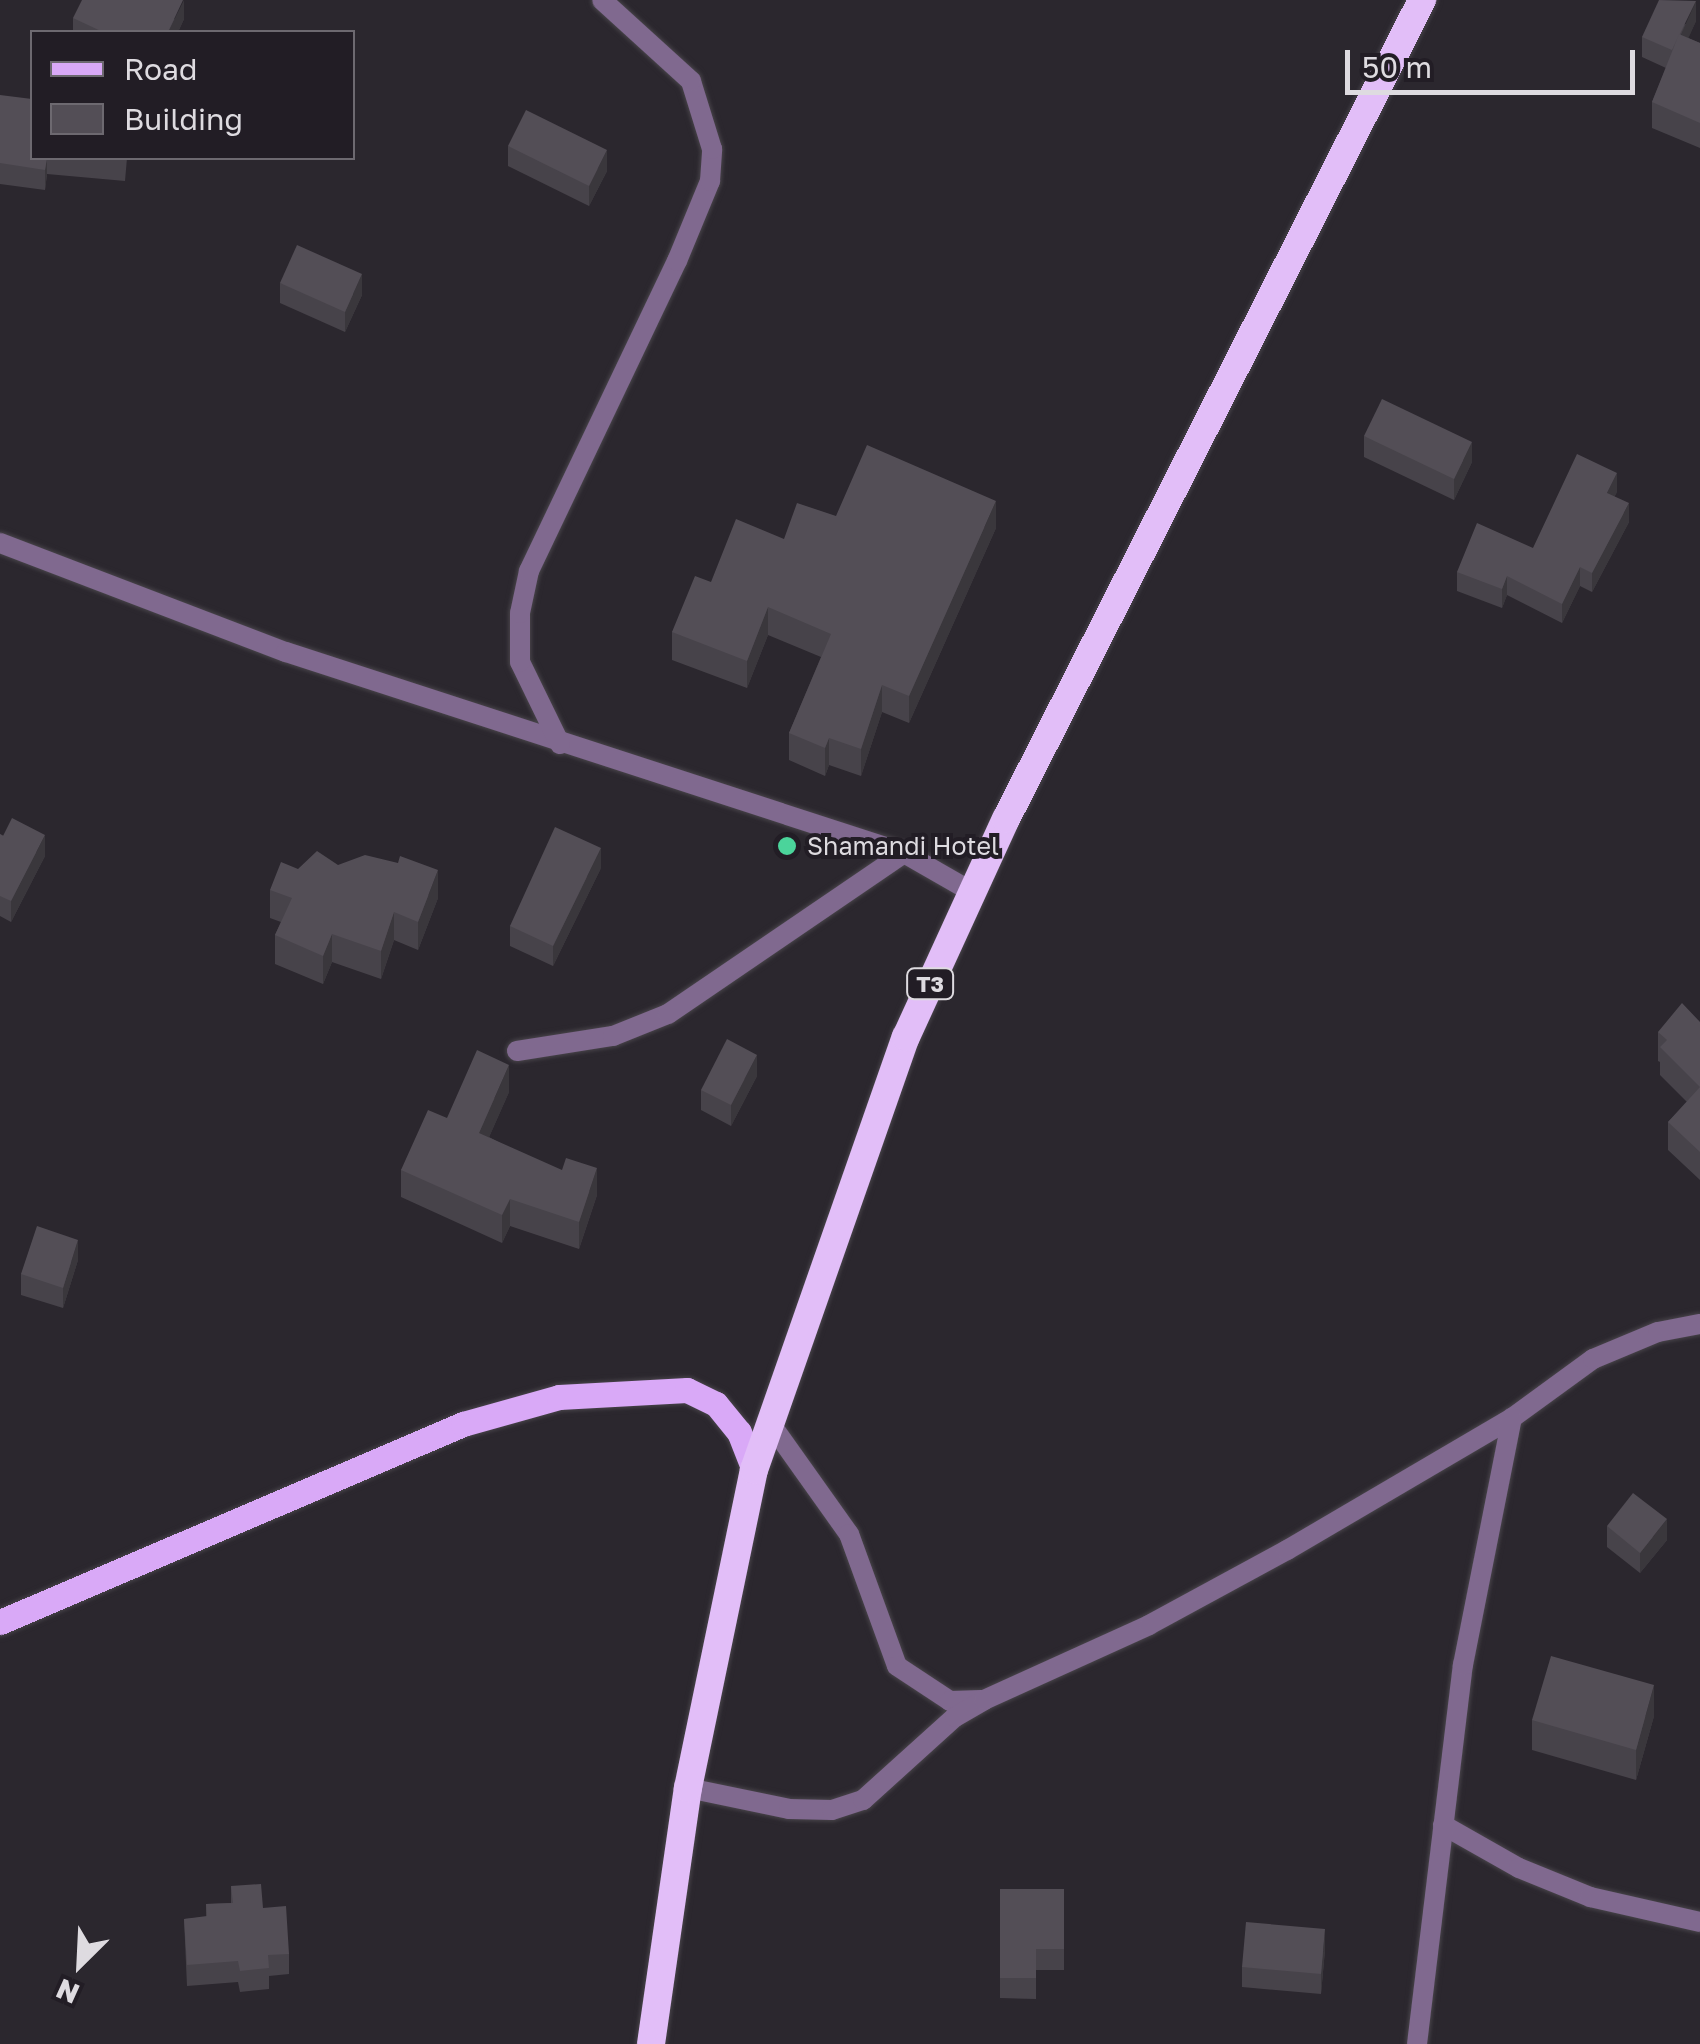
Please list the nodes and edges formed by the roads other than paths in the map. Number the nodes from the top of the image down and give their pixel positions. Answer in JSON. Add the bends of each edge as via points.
{"nodes":[{"id":1,"x":602,"y":0,"type":"edge"},
{"id":2,"x":1422,"y":0,"type":"edge"},
{"id":3,"x":0,"y":543,"type":"edge"},
{"id":4,"x":560,"y":744,"type":"junction"},
{"id":5,"x":904,"y":853,"type":"junction"},
{"id":6,"x":972,"y":892,"type":"junction"},
{"id":7,"x":517,"y":1050,"type":"dead end"},
{"id":8,"x":1700,"y":1324,"type":"edge"},
{"id":9,"x":1512,"y":1418,"type":"junction"},
{"id":10,"x":770,"y":1423,"type":"junction"},
{"id":11,"x":754,"y":1470,"type":"junction"},
{"id":12,"x":0,"y":1622,"type":"edge"},
{"id":13,"x":984,"y":1700,"type":"junction"},
{"id":14,"x":688,"y":1788,"type":"junction"},
{"id":15,"x":1443,"y":1825,"type":"junction"},
{"id":16,"x":1700,"y":1922,"type":"edge"},
{"id":17,"x":651,"y":2044,"type":"edge"},
{"id":18,"x":1417,"y":2044,"type":"edge"}],
"edges":[{"from":1,"to":4,"type":"street","via":[[690,80],[712,148],[710,180],[676,260],[530,570],[520,662]]},
{"from":2,"to":6,"type":"highway","number":"T3"},
{"from":3,"to":4,"type":"street","via":[[286,652]]},
{"from":4,"to":5,"type":"street"},
{"from":5,"to":6,"type":"street"},
{"from":5,"to":7,"type":"street","via":[[668,1014],[613,1036]]},
{"from":6,"to":10,"type":"highway","number":"T3","via":[[906,1038]]},
{"from":8,"to":9,"type":"street","via":[[1658,1332],[1592,1359]]},
{"from":9,"to":13,"type":"street","via":[[1150,1626]]},
{"from":9,"to":15,"type":"street","via":[[1480,1559]]},
{"from":10,"to":11,"type":"highway","number":"T3"},
{"from":10,"to":13,"type":"street","via":[[862,1559],[897,1666],[950,1700]]},
{"from":11,"to":12,"type":"main road","via":[[739,1432],[716,1404],[687,1390],[560,1396],[463,1424]]},
{"from":11,"to":14,"type":"highway","number":"T3"},
{"from":13,"to":14,"type":"street","via":[[955,1717],[864,1800],[848,1805],[788,1808]]},
{"from":14,"to":17,"type":"highway","number":"T3"},
{"from":15,"to":16,"type":"street","via":[[1590,1897]]},
{"from":15,"to":18,"type":"street"}]}
